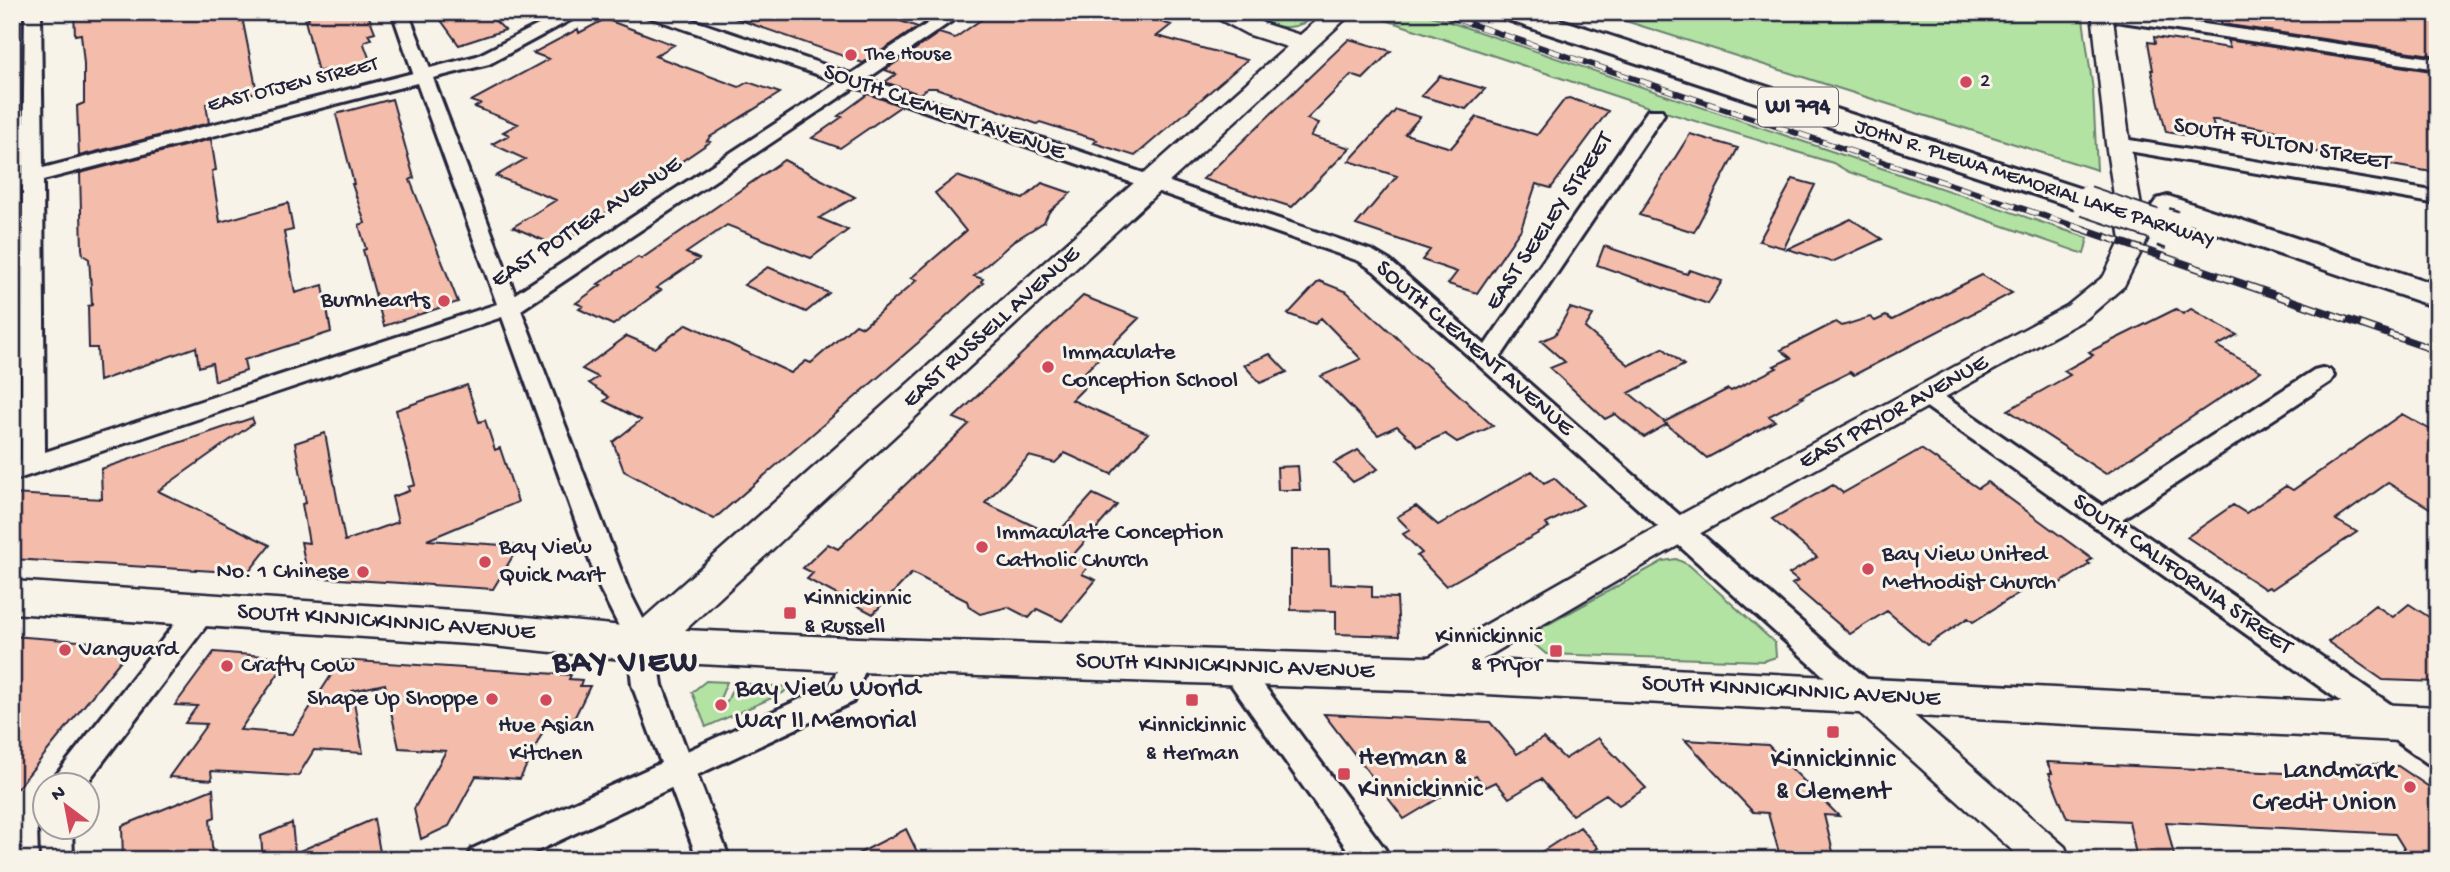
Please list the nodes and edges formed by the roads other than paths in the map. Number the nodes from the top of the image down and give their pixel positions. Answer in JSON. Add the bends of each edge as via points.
{"nodes":[{"id":1,"x":33,"y":12,"type":"edge"},
{"id":2,"x":400,"y":12,"type":"edge"},
{"id":3,"x":577,"y":12,"type":"edge"},
{"id":4,"x":652,"y":12,"type":"edge"},
{"id":5,"x":957,"y":12,"type":"edge"},
{"id":6,"x":1223,"y":12,"type":"edge"},
{"id":7,"x":1341,"y":12,"type":"edge"},
{"id":8,"x":1510,"y":12,"type":"edge"},
{"id":9,"x":1566,"y":12,"type":"edge"},
{"id":10,"x":2102,"y":13,"type":"edge"},
{"id":11,"x":1305,"y":45,"type":"junction"},
{"id":12,"x":2438,"y":64,"type":"edge"},
{"id":13,"x":423,"y":76,"type":"junction"},
{"id":14,"x":853,"y":81,"type":"junction"},
{"id":15,"x":1655,"y":114,"type":"dead end"},
{"id":16,"x":2118,"y":144,"type":"junction"},
{"id":17,"x":22,"y":179,"type":"edge"},
{"id":18,"x":1151,"y":184,"type":"junction"},
{"id":19,"x":2086,"y":191,"type":"junction"},
{"id":20,"x":2438,"y":198,"type":"edge"},
{"id":21,"x":2170,"y":218,"type":"junction"},
{"id":22,"x":2438,"y":297,"type":"edge"},
{"id":23,"x":510,"y":307,"type":"junction"},
{"id":24,"x":2438,"y":320,"type":"edge"},
{"id":25,"x":1488,"y":358,"type":"junction"},
{"id":26,"x":2322,"y":376,"type":"dead end"},
{"id":27,"x":1926,"y":395,"type":"junction"},
{"id":28,"x":23,"y":469,"type":"edge"},
{"id":29,"x":2103,"y":519,"type":"junction"},
{"id":30,"x":1680,"y":529,"type":"junction"},
{"id":31,"x":12,"y":597,"type":"edge"},
{"id":32,"x":202,"y":610,"type":"junction"},
{"id":33,"x":642,"y":644,"type":"junction"},
{"id":34,"x":857,"y":655,"type":"junction"},
{"id":35,"x":1235,"y":668,"type":"junction"},
{"id":36,"x":1429,"y":674,"type":"junction"},
{"id":37,"x":1866,"y":696,"type":"junction"},
{"id":38,"x":2393,"y":723,"type":"junction"},
{"id":39,"x":2438,"y":725,"type":"edge"},
{"id":40,"x":2438,"y":754,"type":"edge"},
{"id":41,"x":680,"y":769,"type":"junction"},
{"id":42,"x":79,"y":770,"type":"edge"},
{"id":43,"x":56,"y":840,"type":"edge"},
{"id":44,"x":57,"y":860,"type":"edge"},
{"id":45,"x":483,"y":860,"type":"edge"},
{"id":46,"x":714,"y":860,"type":"edge"},
{"id":47,"x":1374,"y":860,"type":"edge"},
{"id":48,"x":2051,"y":860,"type":"edge"}],
"edges":[{"from":1,"to":17,"type":"street"},
{"from":2,"to":13,"type":"street"},
{"from":3,"to":13,"type":"street","name":"EAST OTJEN STREET","via":[[482,60]]},
{"from":4,"to":14,"type":"street","name":"SOUTH CLEMENT AVENUE"},
{"from":5,"to":14,"type":"street","name":"EAST POTTER AVENUE"},
{"from":6,"to":11,"type":"main road"},
{"from":7,"to":11,"type":"main road","name":"EAST RUSSELL AVENUE"},
{"from":8,"to":19,"type":"main road","name":"JOHN R. PLEWA MEMORIAL LAKE PARKWAY","number":"WI 794"},
{"from":9,"to":19,"type":"main road","name":"JOHN R. PLEWA MEMORIAL LAKE PARKWAY","number":"WI 794"},
{"from":10,"to":12,"type":"street"},
{"from":10,"to":16,"type":"street","name":"EAST PRYOR AVENUE"},
{"from":11,"to":18,"type":"main road","name":"EAST RUSSELL AVENUE"},
{"from":13,"to":17,"type":"street","name":"EAST OTJEN STREET"},
{"from":13,"to":23,"type":"street"},
{"from":14,"to":18,"type":"street","name":"SOUTH CLEMENT AVENUE"},
{"from":14,"to":23,"type":"street","name":"EAST POTTER AVENUE"},
{"from":15,"to":25,"type":"street","name":"EAST SEELEY STREET"},
{"from":16,"to":20,"type":"street","name":"SOUTH FULTON STREET"},
{"from":16,"to":27,"type":"street","name":"EAST PRYOR AVENUE","via":[[2134,240],[2115,280],[2077,312]]},
{"from":17,"to":28,"type":"street"},
{"from":18,"to":25,"type":"street","name":"SOUTH CLEMENT AVENUE","via":[[1366,256]]},
{"from":18,"to":33,"type":"main road","name":"EAST RUSSELL AVENUE"},
{"from":19,"to":21,"type":"main road","name":"JOHN R. PLEWA MEMORIAL LAKE PARKWAY","number":"WI 794","bridge":true},
{"from":21,"to":22,"type":"main road","name":"JOHN R. PLEWA MEMORIAL LAKE PARKWAY","number":"WI 794"},
{"from":21,"to":24,"type":"main road","name":"JOHN R. PLEWA MEMORIAL LAKE PARKWAY","number":"WI 794"},
{"from":23,"to":28,"type":"street","name":"EAST POTTER AVENUE"},
{"from":23,"to":33,"type":"street","via":[[591,531]]},
{"from":25,"to":30,"type":"street","name":"SOUTH CLEMENT AVENUE"},
{"from":26,"to":29,"type":"street"},
{"from":27,"to":29,"type":"street","name":"SOUTH CALIFORNIA STREET"},
{"from":27,"to":30,"type":"street","name":"EAST PRYOR AVENUE"},
{"from":29,"to":38,"type":"street","name":"SOUTH CALIFORNIA STREET"},
{"from":30,"to":36,"type":"street","name":"EAST PRYOR AVENUE"},
{"from":30,"to":37,"type":"street","name":"SOUTH CLEMENT AVENUE"},
{"from":31,"to":32,"type":"main road","name":"SOUTH KINNICKINNIC AVENUE"},
{"from":32,"to":33,"type":"main road","name":"SOUTH KINNICKINNIC AVENUE"},
{"from":32,"to":42,"type":"street"},
{"from":33,"to":34,"type":"main road","name":"SOUTH KINNICKINNIC AVENUE"},
{"from":33,"to":41,"type":"street","via":[[647,685]]},
{"from":34,"to":35,"type":"main road","name":"SOUTH KINNICKINNIC AVENUE"},
{"from":34,"to":41,"type":"street","via":[[842,693]]},
{"from":35,"to":36,"type":"main road","name":"SOUTH KINNICKINNIC AVENUE"},
{"from":35,"to":47,"type":"street"},
{"from":36,"to":37,"type":"main road","name":"SOUTH KINNICKINNIC AVENUE"},
{"from":37,"to":38,"type":"main road","name":"SOUTH KINNICKINNIC AVENUE"},
{"from":37,"to":48,"type":"street","name":"SOUTH CLEMENT AVENUE"},
{"from":38,"to":39,"type":"main road","name":"SOUTH KINNICKINNIC AVENUE"},
{"from":38,"to":40,"type":"street","name":"SOUTH CALIFORNIA STREET"},
{"from":41,"to":45,"type":"street"},
{"from":41,"to":46,"type":"street"},
{"from":43,"to":44,"type":"street"}]}
